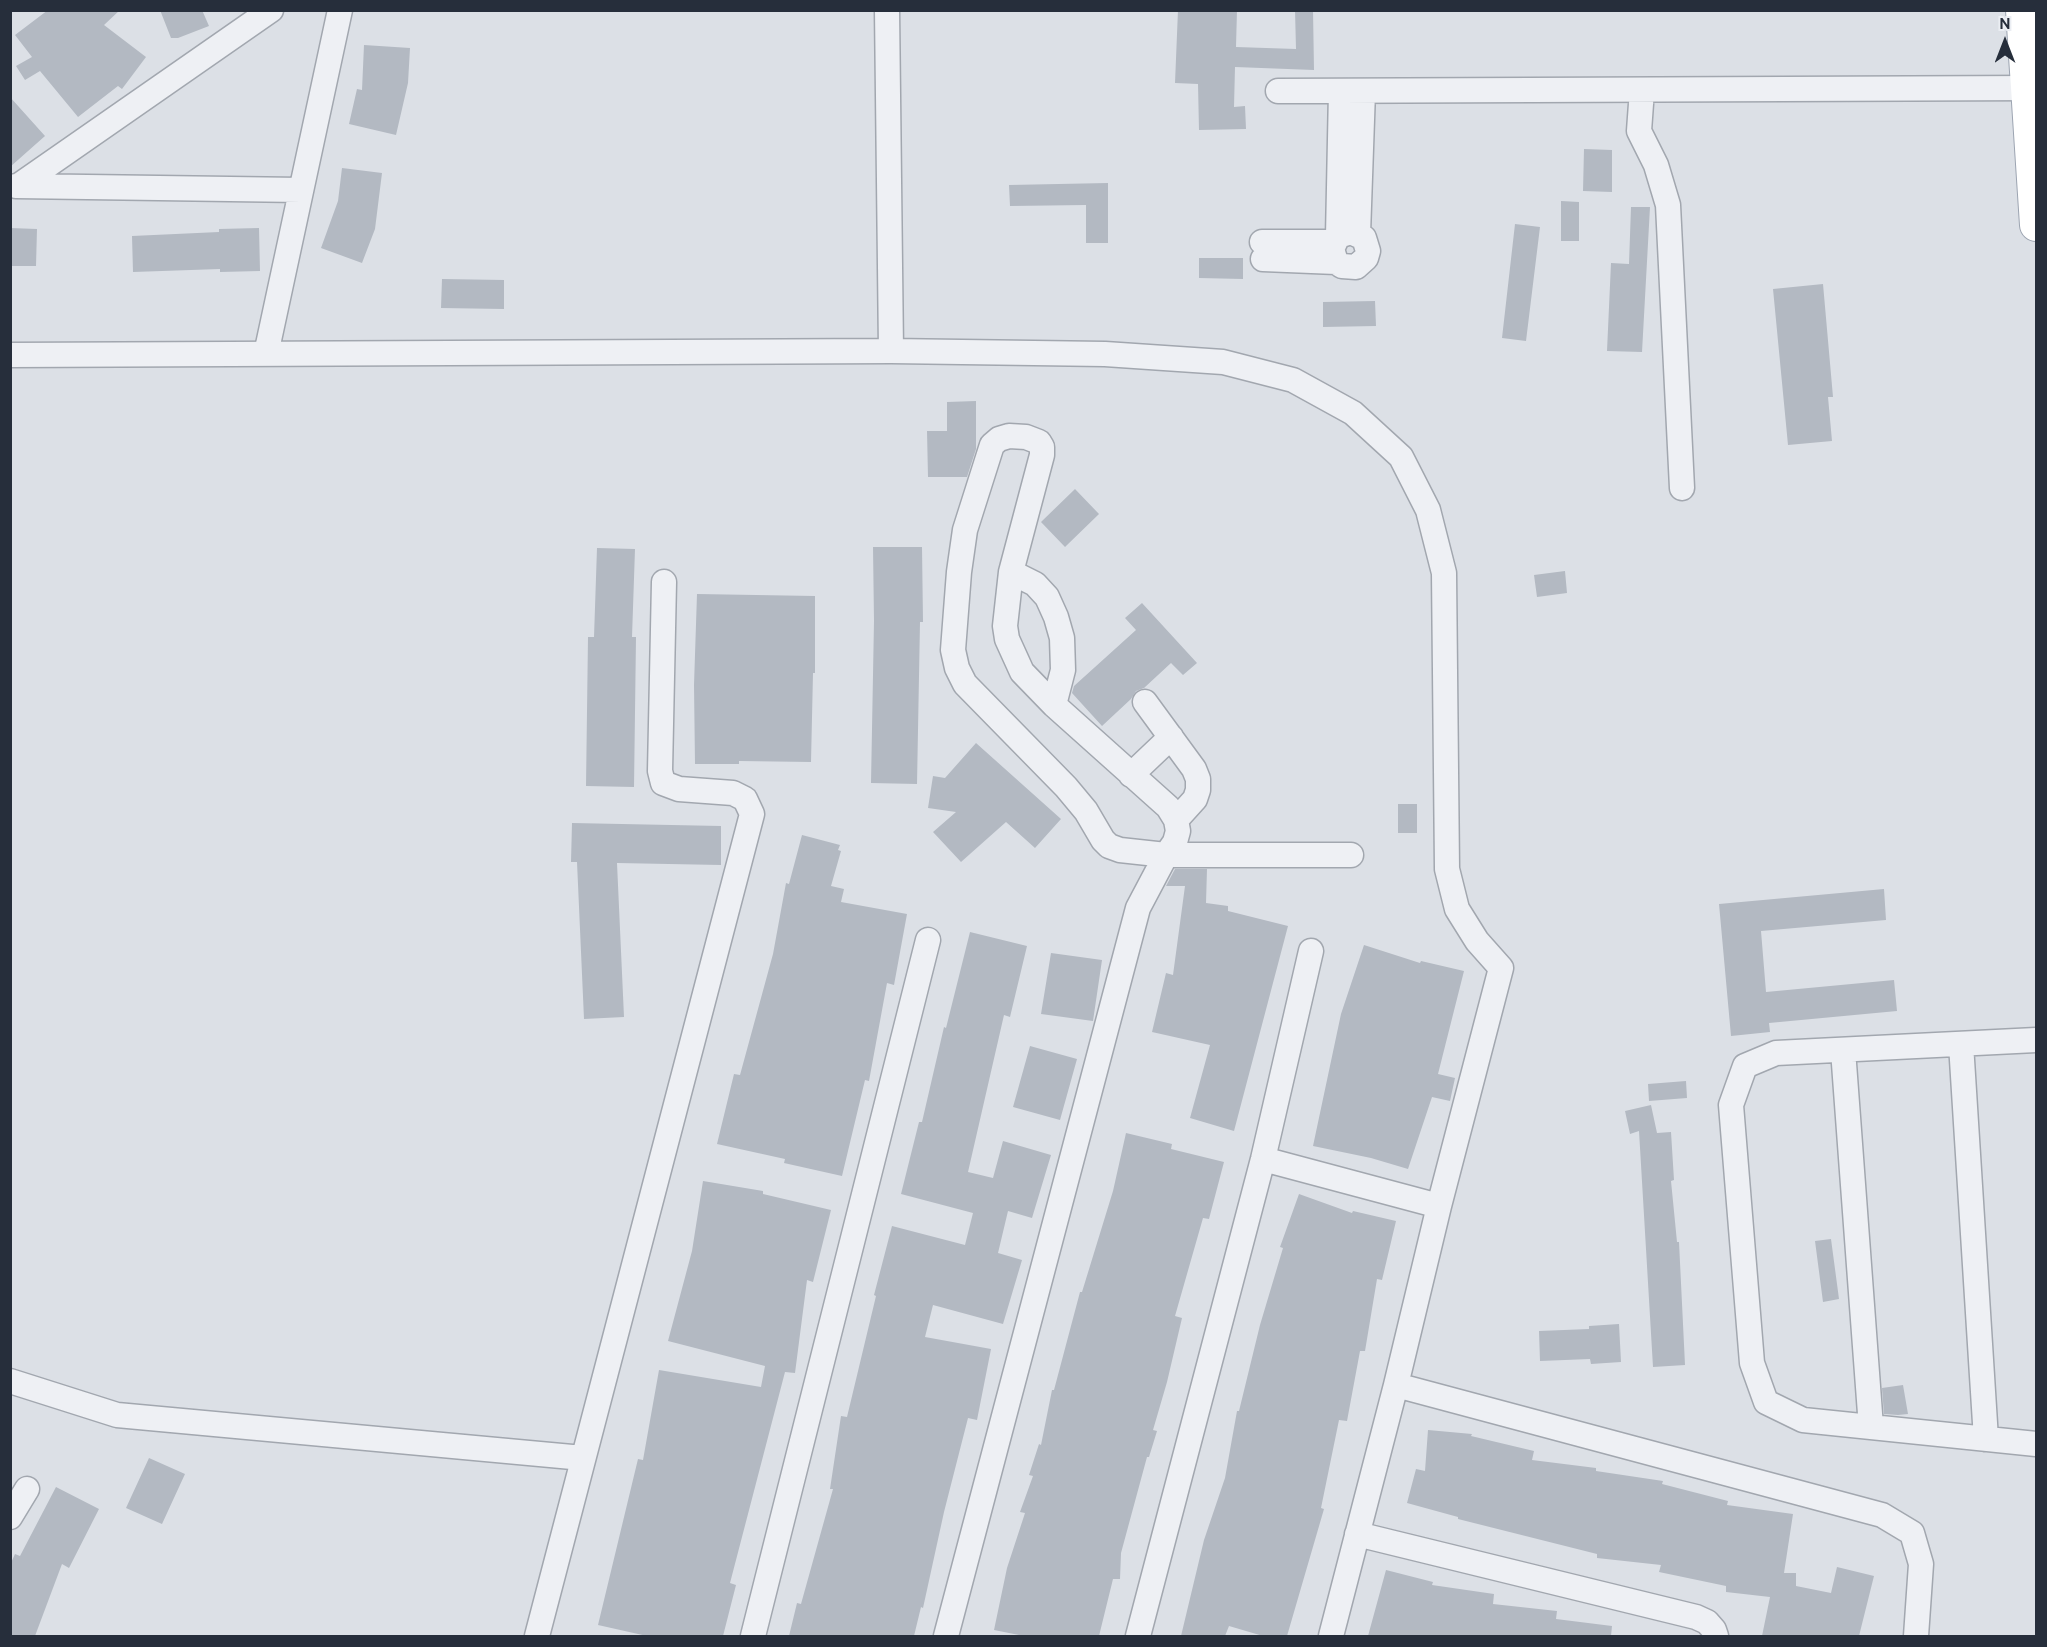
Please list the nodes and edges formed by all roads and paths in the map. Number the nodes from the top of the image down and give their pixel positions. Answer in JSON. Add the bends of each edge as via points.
{"nodes":[{"id":1,"x":271,"y":10,"type":"edge"},
{"id":2,"x":340,"y":10,"type":"edge"},
{"id":3,"x":886,"y":10,"type":"edge"},
{"id":4,"x":2022,"y":10,"type":"edge"},
{"id":5,"x":2032,"y":89,"type":"edge"},
{"id":6,"x":1642,"y":90,"type":"junction"},
{"id":7,"x":1278,"y":91,"type":"dead end"},
{"id":8,"x":1352,"y":91,"type":"junction"},
{"id":9,"x":14,"y":186,"type":"edge"},
{"id":10,"x":301,"y":190,"type":"junction"},
{"id":11,"x":2037,"y":225,"type":"edge"},
{"id":12,"x":1262,"y":251,"type":"dead end"},
{"id":13,"x":891,"y":351,"type":"junction"},
{"id":14,"x":266,"y":354,"type":"junction"},
{"id":15,"x":10,"y":355,"type":"edge"},
{"id":16,"x":1682,"y":488,"type":"dead end"},
{"id":17,"x":1011,"y":572,"type":"junction"},
{"id":18,"x":664,"y":582,"type":"dead end"},
{"id":19,"x":1145,"y":702,"type":"dead end"},
{"id":20,"x":1054,"y":705,"type":"junction"},
{"id":21,"x":1171,"y":737,"type":"junction"},
{"id":22,"x":1131,"y":775,"type":"junction"},
{"id":23,"x":1176,"y":820,"type":"junction"},
{"id":24,"x":1166,"y":855,"type":"junction"},
{"id":25,"x":1351,"y":855,"type":"dead end"},
{"id":26,"x":928,"y":940,"type":"dead end"},
{"id":27,"x":1311,"y":951,"type":"dead end"},
{"id":28,"x":2037,"y":1040,"type":"edge"},
{"id":29,"x":1961,"y":1044,"type":"junction"},
{"id":30,"x":1844,"y":1050,"type":"junction"},
{"id":31,"x":1263,"y":1159,"type":"junction"},
{"id":32,"x":1439,"y":1206,"type":"junction"},
{"id":33,"x":10,"y":1381,"type":"edge"},
{"id":34,"x":1396,"y":1385,"type":"junction"},
{"id":35,"x":1870,"y":1427,"type":"junction"},
{"id":36,"x":1986,"y":1439,"type":"junction"},
{"id":37,"x":2037,"y":1444,"type":"edge"},
{"id":38,"x":583,"y":1458,"type":"junction"},
{"id":39,"x":27,"y":1489,"type":"dead end"},
{"id":40,"x":10,"y":1517,"type":"edge"},
{"id":41,"x":1357,"y":1534,"type":"junction"},
{"id":42,"x":537,"y":1636,"type":"edge"},
{"id":43,"x":753,"y":1636,"type":"edge"},
{"id":44,"x":946,"y":1636,"type":"edge"},
{"id":45,"x":1138,"y":1636,"type":"edge"},
{"id":46,"x":1331,"y":1636,"type":"edge"},
{"id":47,"x":1716,"y":1636,"type":"edge"},
{"id":48,"x":1916,"y":1636,"type":"edge"}],
"edges":[{"from":1,"to":9,"type":"street"},
{"from":2,"to":10,"type":"street"},
{"from":3,"to":13,"type":"street"},
{"from":4,"to":5,"type":"main road"},
{"from":5,"to":6,"type":"street"},
{"from":5,"to":11,"type":"main road"},
{"from":6,"to":8,"type":"street"},
{"from":6,"to":16,"type":"street","via":[[1639,131],[1656,165],[1668,205]]},
{"from":7,"to":8,"type":"street"},
{"from":8,"to":12,"type":"street","via":[[1342,243]]},
{"from":9,"to":10,"type":"street"},
{"from":10,"to":14,"type":"street"},
{"from":13,"to":14,"type":"street"},
{"from":13,"to":32,"type":"street","via":[[1105,354],[1223,362],[1293,380],[1353,413],[1401,457],[1428,510],[1444,573],[1447,869],[1457,909],[1502,968]]},
{"from":14,"to":15,"type":"street"},
{"from":17,"to":20,"type":"street","via":[[1007,639],[1022,672]]},
{"from":17,"to":20,"type":"street","via":[[1035,584],[1047,597],[1056,617],[1062,638],[1063,670]]},
{"from":17,"to":24,"type":"street","via":[[1041,464],[1042,447],[1026,437],[1009,436],[992,445],[965,530],[954,639],[957,668],[965,684],[1066,787],[1109,846]]},
{"from":18,"to":38,"type":"street","via":[[660,771],[663,783],[679,789],[733,793],[745,799],[752,814]]},
{"from":19,"to":21,"type":"street"},
{"from":20,"to":22,"type":"street"},
{"from":21,"to":22,"type":"street"},
{"from":21,"to":23,"type":"street","via":[[1198,779],[1195,799]]},
{"from":22,"to":23,"type":"street","via":[[1168,807]]},
{"from":23,"to":24,"type":"street","via":[[1175,843]]},
{"from":24,"to":25,"type":"street"},
{"from":24,"to":44,"type":"street","via":[[1137,908]]},
{"from":26,"to":43,"type":"street"},
{"from":27,"to":31,"type":"street"},
{"from":28,"to":29,"type":"street"},
{"from":29,"to":30,"type":"street"},
{"from":29,"to":36,"type":"street"},
{"from":30,"to":35,"type":"street"},
{"from":30,"to":35,"type":"street","via":[[1776,1053],[1745,1066],[1731,1105],[1752,1363],[1766,1402],[1803,1420]]},
{"from":31,"to":32,"type":"street"},
{"from":31,"to":45,"type":"street"},
{"from":32,"to":34,"type":"street"},
{"from":33,"to":38,"type":"street","via":[[117,1415]]},
{"from":34,"to":41,"type":"street"},
{"from":34,"to":48,"type":"street","via":[[1882,1515],[1912,1533],[1922,1564]]},
{"from":35,"to":36,"type":"street"},
{"from":36,"to":37,"type":"street"},
{"from":38,"to":42,"type":"street"},
{"from":39,"to":40,"type":"street"},
{"from":41,"to":46,"type":"street"},
{"from":41,"to":47,"type":"street","via":[[1696,1617],[1707,1622]]}]}
